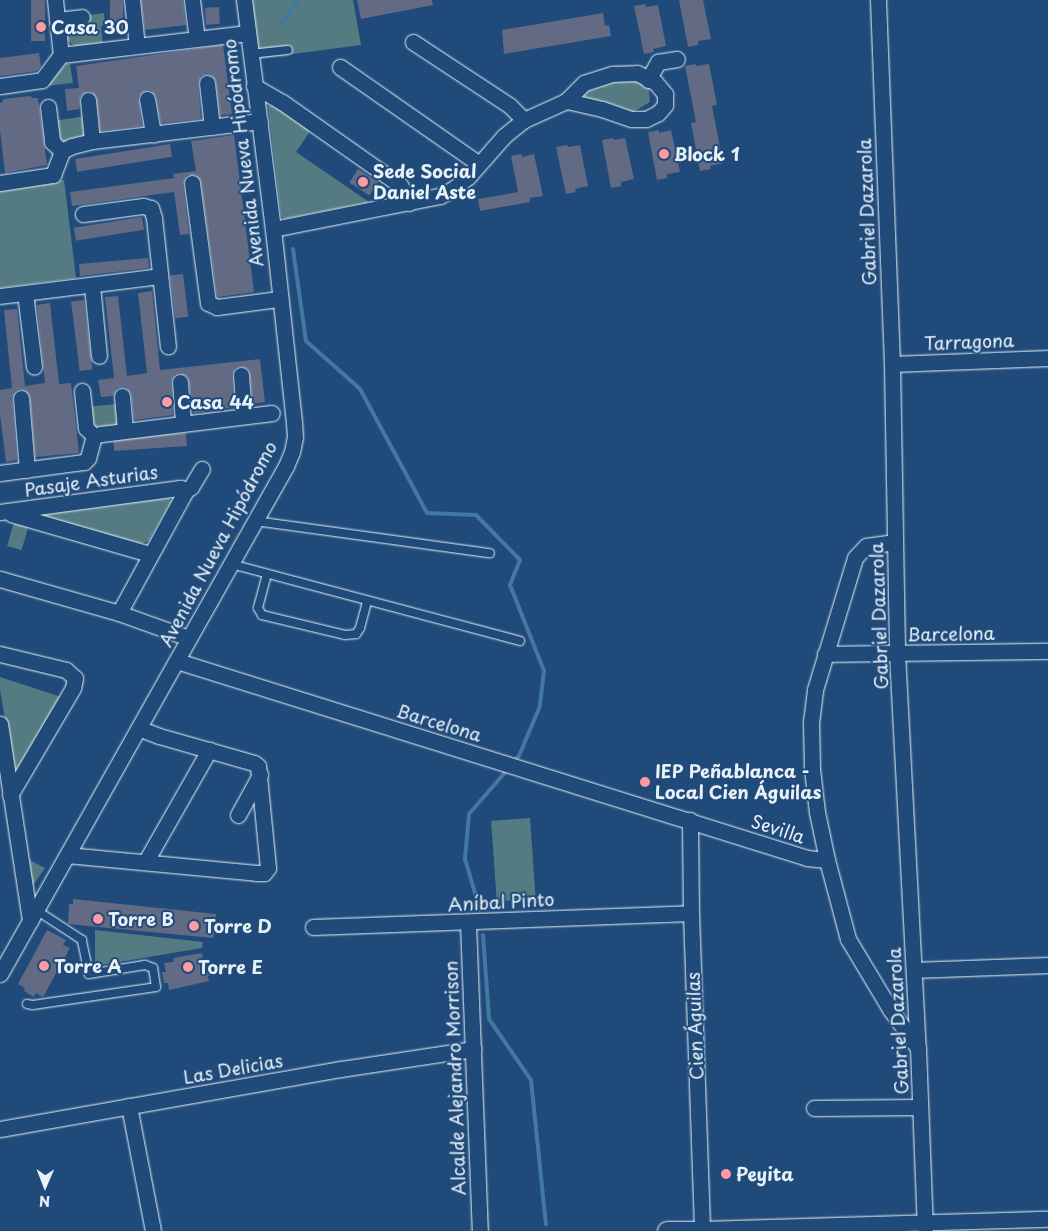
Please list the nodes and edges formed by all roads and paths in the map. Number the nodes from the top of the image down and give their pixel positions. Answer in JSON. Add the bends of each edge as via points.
{"nodes":[{"id":1,"x":55,"y":0,"type":"edge"},
{"id":2,"x":132,"y":0,"type":"edge"},
{"id":3,"x":192,"y":0,"type":"edge"},
{"id":4,"x":244,"y":0,"type":"edge"},
{"id":5,"x":878,"y":0,"type":"edge"},
{"id":6,"x":82,"y":17,"type":"dead end"},
{"id":7,"x":58,"y":20,"type":"junction"},
{"id":8,"x":248,"y":33,"type":"junction"},
{"id":9,"x":197,"y":39,"type":"junction"},
{"id":10,"x":413,"y":42,"type":"dead end"},
{"id":11,"x":137,"y":46,"type":"junction"},
{"id":12,"x":288,"y":50,"type":"dead end"},
{"id":13,"x":250,"y":54,"type":"junction"},
{"id":14,"x":61,"y":55,"type":"junction"},
{"id":15,"x":677,"y":59,"type":"dead end"},
{"id":16,"x":340,"y":67,"type":"dead end"},
{"id":17,"x":648,"y":80,"type":"junction"},
{"id":18,"x":207,"y":84,"type":"dead end"},
{"id":19,"x":0,"y":86,"type":"edge"},
{"id":20,"x":254,"y":86,"type":"junction"},
{"id":21,"x":147,"y":99,"type":"dead end"},
{"id":22,"x":88,"y":100,"type":"dead end"},
{"id":23,"x":566,"y":101,"type":"junction"},
{"id":24,"x":48,"y":107,"type":"dead end"},
{"id":25,"x":524,"y":120,"type":"junction"},
{"id":26,"x":260,"y":121,"type":"junction"},
{"id":27,"x":212,"y":127,"type":"junction"},
{"id":28,"x":152,"y":134,"type":"junction"},
{"id":29,"x":92,"y":141,"type":"junction"},
{"id":30,"x":62,"y":151,"type":"junction"},
{"id":31,"x":479,"y":164,"type":"junction"},
{"id":32,"x":192,"y":183,"type":"dead end"},
{"id":33,"x":0,"y":184,"type":"edge"},
{"id":34,"x":409,"y":203,"type":"junction"},
{"id":35,"x":84,"y":214,"type":"dead end"},
{"id":36,"x":273,"y":229,"type":"junction"},
{"id":37,"x":160,"y":276,"type":"junction"},
{"id":38,"x":92,"y":286,"type":"junction"},
{"id":39,"x":25,"y":293,"type":"junction"},
{"id":40,"x":0,"y":296,"type":"edge"},
{"id":41,"x":279,"y":299,"type":"junction"},
{"id":42,"x":168,"y":346,"type":"dead end"},
{"id":43,"x":100,"y":356,"type":"dead end"},
{"id":44,"x":1048,"y":358,"type":"edge"},
{"id":45,"x":892,"y":364,"type":"junction"},
{"id":46,"x":34,"y":366,"type":"dead end"},
{"id":47,"x":241,"y":375,"type":"dead end"},
{"id":48,"x":180,"y":382,"type":"dead end"},
{"id":49,"x":82,"y":391,"type":"dead end"},
{"id":50,"x":122,"y":396,"type":"dead end"},
{"id":51,"x":21,"y":398,"type":"dead end"},
{"id":52,"x":272,"y":412,"type":"dead end"},
{"id":53,"x":244,"y":415,"type":"junction"},
{"id":54,"x":183,"y":422,"type":"junction"},
{"id":55,"x":125,"y":430,"type":"junction"},
{"id":56,"x":94,"y":436,"type":"junction"},
{"id":57,"x":202,"y":469,"type":"dead end"},
{"id":58,"x":28,"y":470,"type":"junction"},
{"id":59,"x":0,"y":473,"type":"edge"},
{"id":60,"x":186,"y":490,"type":"junction"},
{"id":61,"x":2,"y":512,"type":"edge"},
{"id":62,"x":255,"y":521,"type":"junction"},
{"id":63,"x":895,"y":542,"type":"junction"},
{"id":64,"x":490,"y":553,"type":"dead end"},
{"id":65,"x":150,"y":554,"type":"junction"},
{"id":66,"x":231,"y":564,"type":"junction"},
{"id":67,"x":267,"y":574,"type":"junction"},
{"id":68,"x":0,"y":579,"type":"edge"},
{"id":69,"x":367,"y":601,"type":"junction"},
{"id":70,"x":119,"y":613,"type":"junction"},
{"id":71,"x":189,"y":638,"type":"junction"},
{"id":72,"x":520,"y":641,"type":"dead end"},
{"id":73,"x":1048,"y":651,"type":"edge"},
{"id":74,"x":898,"y":653,"type":"junction"},
{"id":75,"x":0,"y":654,"type":"edge"},
{"id":76,"x":825,"y":654,"type":"junction"},
{"id":77,"x":177,"y":661,"type":"junction"},
{"id":78,"x":0,"y":724,"type":"edge"},
{"id":79,"x":138,"y":728,"type":"junction"},
{"id":80,"x":210,"y":750,"type":"junction"},
{"id":81,"x":260,"y":775,"type":"junction"},
{"id":82,"x":10,"y":795,"type":"junction"},
{"id":83,"x":238,"y":815,"type":"dead end"},
{"id":84,"x":690,"y":820,"type":"junction"},
{"id":85,"x":67,"y":855,"type":"junction"},
{"id":86,"x":827,"y":860,"type":"junction"},
{"id":87,"x":146,"y":861,"type":"junction"},
{"id":88,"x":691,"y":913,"type":"junction"},
{"id":89,"x":33,"y":916,"type":"junction"},
{"id":90,"x":468,"y":923,"type":"junction"},
{"id":91,"x":313,"y":927,"type":"dead end"},
{"id":92,"x":1048,"y":965,"type":"edge"},
{"id":93,"x":914,"y":970,"type":"junction"},
{"id":94,"x":0,"y":974,"type":"edge"},
{"id":95,"x":28,"y":1004,"type":"dead end"},
{"id":96,"x":918,"y":1048,"type":"junction"},
{"id":97,"x":474,"y":1049,"type":"junction"},
{"id":98,"x":129,"y":1106,"type":"junction"},
{"id":99,"x":920,"y":1107,"type":"junction"},
{"id":100,"x":814,"y":1108,"type":"dead end"},
{"id":101,"x":0,"y":1128,"type":"edge"},
{"id":102,"x":1048,"y":1219,"type":"edge"},
{"id":103,"x":925,"y":1226,"type":"edge"},
{"id":104,"x":827,"y":1228,"type":"edge"},
{"id":105,"x":702,"y":1230,"type":"edge"},
{"id":106,"x":153,"y":1231,"type":"edge"},
{"id":107,"x":480,"y":1231,"type":"edge"},
{"id":108,"x":667,"y":1231,"type":"edge"}],
"edges":[{"from":1,"to":7,"type":"street"},
{"from":2,"to":11,"type":"street"},
{"from":3,"to":9,"type":"street"},
{"from":4,"to":8,"type":"street","name":"Avenida Nueva Hipódromo"},
{"from":5,"to":45,"type":"street","name":"Gabriel Dazarola"},
{"from":6,"to":7,"type":"street"},
{"from":7,"to":14,"type":"street"},
{"from":8,"to":9,"type":"street"},
{"from":8,"to":13,"type":"street","name":"Avenida Nueva Hipódromo"},
{"from":9,"to":11,"type":"street"},
{"from":10,"to":25,"type":"street","via":[[510,106]]},
{"from":11,"to":14,"type":"street"},
{"from":12,"to":13,"type":"lane"},
{"from":13,"to":20,"type":"street","name":"Avenida Nueva Hipódromo"},
{"from":14,"to":19,"type":"street","via":[[42,80]]},
{"from":15,"to":17,"type":"street","via":[[658,62]]},
{"from":16,"to":31,"type":"street"},
{"from":17,"to":23,"type":"street","via":[[637,74],[612,74],[584,83]]},
{"from":17,"to":23,"type":"street","via":[[655,82],[665,94],[665,105],[646,119],[631,119]]},
{"from":18,"to":27,"type":"street"},
{"from":20,"to":26,"type":"street","name":"Avenida Nueva Hipódromo"},
{"from":20,"to":34,"type":"street","via":[[400,185]]},
{"from":21,"to":28,"type":"street"},
{"from":22,"to":29,"type":"street"},
{"from":23,"to":25,"type":"street"},
{"from":24,"to":30,"type":"street","via":[[52,142]]},
{"from":25,"to":31,"type":"street","via":[[504,136]]},
{"from":26,"to":27,"type":"street"},
{"from":26,"to":36,"type":"street","name":"Avenida Nueva Hipódromo"},
{"from":27,"to":28,"type":"street"},
{"from":28,"to":29,"type":"street"},
{"from":29,"to":30,"type":"street"},
{"from":30,"to":33,"type":"street","via":[[53,175]]},
{"from":31,"to":34,"type":"street","via":[[453,189],[440,196]]},
{"from":32,"to":41,"type":"street","via":[[208,303],[217,307]]},
{"from":34,"to":36,"type":"street"},
{"from":35,"to":37,"type":"street","via":[[143,206],[151,208]]},
{"from":36,"to":41,"type":"street","name":"Avenida Nueva Hipódromo"},
{"from":37,"to":38,"type":"street"},
{"from":37,"to":42,"type":"street"},
{"from":38,"to":39,"type":"street"},
{"from":38,"to":43,"type":"street"},
{"from":39,"to":40,"type":"street"},
{"from":39,"to":46,"type":"street"},
{"from":41,"to":62,"type":"street","name":"Avenida Nueva Hipódromo","via":[[295,438],[286,466]]},
{"from":44,"to":45,"type":"street","name":"Tarragona"},
{"from":45,"to":63,"type":"street","name":"Gabriel Dazarola"},
{"from":47,"to":53,"type":"street"},
{"from":48,"to":54,"type":"street"},
{"from":49,"to":56,"type":"street","via":[[86,428]]},
{"from":50,"to":55,"type":"street"},
{"from":51,"to":58,"type":"street"},
{"from":52,"to":53,"type":"street"},
{"from":53,"to":54,"type":"street"},
{"from":54,"to":55,"type":"street"},
{"from":55,"to":56,"type":"street"},
{"from":56,"to":58,"type":"street","via":[[84,462]]},
{"from":57,"to":60,"type":"street","via":[[192,487]]},
{"from":58,"to":59,"type":"street"},
{"from":60,"to":61,"type":"street","name":"Pasaje Asturias","via":[[180,488]]},
{"from":60,"to":65,"type":"street"},
{"from":61,"to":65,"type":"street"},
{"from":62,"to":64,"type":"lane"},
{"from":62,"to":66,"type":"street","name":"Avenida Nueva Hipódromo"},
{"from":63,"to":74,"type":"street","name":"Gabriel Dazarola"},
{"from":63,"to":76,"type":"street","via":[[866,546],[855,558]]},
{"from":65,"to":70,"type":"street"},
{"from":66,"to":67,"type":"lane"},
{"from":66,"to":71,"type":"street","name":"Avenida Nueva Hipódromo"},
{"from":67,"to":69,"type":"lane"},
{"from":67,"to":69,"type":"lane","via":[[258,608],[262,615],[345,635],[356,634]]},
{"from":68,"to":70,"type":"street"},
{"from":69,"to":72,"type":"lane"},
{"from":70,"to":71,"type":"street"},
{"from":71,"to":77,"type":"street","name":"Avenida Nueva Hipódromo"},
{"from":73,"to":74,"type":"street","name":"Barcelona"},
{"from":74,"to":76,"type":"street","name":"Barcelona"},
{"from":74,"to":93,"type":"street","name":"Gabriel Dazarola"},
{"from":75,"to":82,"type":"street","via":[[66,670],[75,678],[73,688]]},
{"from":76,"to":86,"type":"street","via":[[811,721],[812,769]]},
{"from":77,"to":79,"type":"street","name":"Avenida Nueva Hipódromo"},
{"from":77,"to":84,"type":"street","name":"Barcelona"},
{"from":78,"to":82,"type":"street"},
{"from":79,"to":80,"type":"street"},
{"from":79,"to":85,"type":"street","name":"Avenida Nueva Hipódromo"},
{"from":80,"to":81,"type":"street","via":[[254,763]]},
{"from":80,"to":87,"type":"street"},
{"from":81,"to":83,"type":"street"},
{"from":81,"to":87,"type":"street","via":[[269,864],[266,871],[256,873]]},
{"from":82,"to":89,"type":"street"},
{"from":84,"to":86,"type":"street","name":"Sevilla","via":[[807,858]]},
{"from":84,"to":88,"type":"street","name":"Cien Águilas"},
{"from":85,"to":87,"type":"street"},
{"from":85,"to":89,"type":"street","name":"Avenida Nueva Hipódromo"},
{"from":86,"to":96,"type":"street","via":[[848,939]]},
{"from":88,"to":90,"type":"street","name":"Aníbal Pinto"},
{"from":88,"to":105,"type":"street","name":"Cien Águilas"},
{"from":89,"to":94,"type":"street","name":"Avenida Nueva Hipódromo"},
{"from":89,"to":95,"type":"lane","via":[[82,940],[89,974],[145,965],[152,968],[156,987]]},
{"from":90,"to":91,"type":"street","name":"Aníbal Pinto"},
{"from":90,"to":97,"type":"street","name":"Alcalde Alejandro Morrison"},
{"from":92,"to":93,"type":"street"},
{"from":93,"to":96,"type":"street","name":"Gabriel Dazarola"},
{"from":96,"to":99,"type":"street","name":"Gabriel Dazarola"},
{"from":97,"to":98,"type":"street","name":"Las Delicias"},
{"from":97,"to":107,"type":"street","name":"Alcalde Alejandro Morrison"},
{"from":98,"to":101,"type":"street","name":"Las Delicias"},
{"from":98,"to":106,"type":"street"},
{"from":99,"to":100,"type":"street"},
{"from":99,"to":103,"type":"street","name":"Gabriel Dazarola"},
{"from":102,"to":103,"type":"street"},
{"from":103,"to":104,"type":"street"},
{"from":104,"to":105,"type":"street"},
{"from":105,"to":108,"type":"street"}]}
